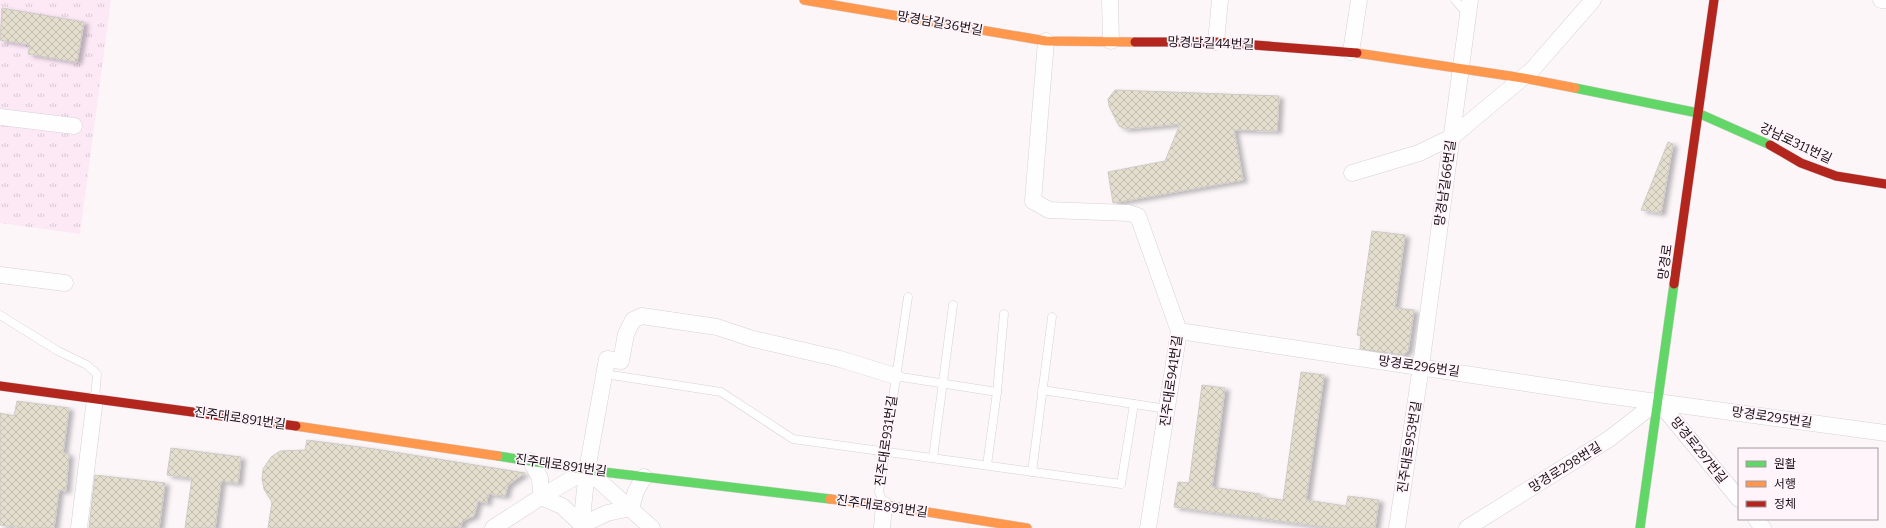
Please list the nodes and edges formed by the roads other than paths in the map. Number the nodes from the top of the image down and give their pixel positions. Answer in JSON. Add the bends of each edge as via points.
{"nodes":[{"id":1,"x":804,"y":0,"type":"edge"},
{"id":2,"x":1110,"y":0,"type":"edge"},
{"id":3,"x":1220,"y":0,"type":"edge"},
{"id":4,"x":1359,"y":0,"type":"edge"},
{"id":5,"x":1455,"y":0,"type":"edge"},
{"id":6,"x":1593,"y":0,"type":"edge"},
{"id":7,"x":1714,"y":0,"type":"edge"},
{"id":8,"x":1881,"y":0,"type":"edge"},
{"id":9,"x":1886,"y":0,"type":"edge"},
{"id":10,"x":839,"y":3,"type":"edge"},
{"id":11,"x":1469,"y":8,"type":"edge"},
{"id":12,"x":1046,"y":41,"type":"junction"},
{"id":13,"x":1111,"y":41,"type":"junction"},
{"id":14,"x":1216,"y":42,"type":"junction"},
{"id":15,"x":1351,"y":52,"type":"junction"},
{"id":16,"x":1462,"y":68,"type":"junction"},
{"id":17,"x":1523,"y":78,"type":"junction"},
{"id":18,"x":1698,"y":113,"type":"junction"},
{"id":19,"x":0,"y":117,"type":"edge"},
{"id":20,"x":74,"y":126,"type":"dead end"},
{"id":21,"x":1452,"y":137,"type":"junction"},
{"id":22,"x":1352,"y":173,"type":"dead end"},
{"id":23,"x":1886,"y":184,"type":"edge"},
{"id":24,"x":0,"y":275,"type":"edge"},
{"id":25,"x":65,"y":283,"type":"dead end"},
{"id":26,"x":908,"y":297,"type":"dead end"},
{"id":27,"x":953,"y":305,"type":"dead end"},
{"id":28,"x":1004,"y":314,"type":"dead end"},
{"id":29,"x":0,"y":315,"type":"edge"},
{"id":30,"x":1052,"y":318,"type":"dead end"},
{"id":31,"x":1179,"y":331,"type":"junction"},
{"id":32,"x":1421,"y":366,"type":"junction"},
{"id":33,"x":604,"y":374,"type":"junction"},
{"id":34,"x":895,"y":376,"type":"junction"},
{"id":35,"x":942,"y":384,"type":"junction"},
{"id":36,"x":0,"y":386,"type":"edge"},
{"id":37,"x":1042,"y":390,"type":"junction"},
{"id":38,"x":997,"y":392,"type":"junction"},
{"id":39,"x":95,"y":399,"type":"junction"},
{"id":40,"x":1658,"y":401,"type":"junction"},
{"id":41,"x":1134,"y":404,"type":"junction"},
{"id":42,"x":1167,"y":409,"type":"junction"},
{"id":43,"x":1886,"y":433,"type":"edge"},
{"id":44,"x":884,"y":451,"type":"junction"},
{"id":45,"x":933,"y":458,"type":"junction"},
{"id":46,"x":531,"y":461,"type":"junction"},
{"id":47,"x":987,"y":465,"type":"junction"},
{"id":48,"x":587,"y":470,"type":"junction"},
{"id":49,"x":1032,"y":472,"type":"junction"},
{"id":50,"x":644,"y":477,"type":"junction"},
{"id":51,"x":541,"y":497,"type":"junction"},
{"id":52,"x":1738,"y":498,"type":"edge"},
{"id":53,"x":884,"y":505,"type":"junction"},
{"id":54,"x":631,"y":508,"type":"junction"},
{"id":55,"x":1757,"y":520,"type":"edge"},
{"id":56,"x":581,"y":526,"type":"edge"},
{"id":57,"x":79,"y":528,"type":"edge"},
{"id":58,"x":493,"y":528,"type":"edge"},
{"id":59,"x":652,"y":528,"type":"edge"},
{"id":60,"x":882,"y":528,"type":"edge"},
{"id":61,"x":1027,"y":528,"type":"edge"},
{"id":62,"x":1148,"y":528,"type":"edge"},
{"id":63,"x":1397,"y":528,"type":"edge"},
{"id":64,"x":1467,"y":528,"type":"edge"},
{"id":65,"x":1640,"y":528,"type":"edge"},
{"id":66,"x":1763,"y":528,"type":"edge"}],
"edges":[{"from":1,"to":10,"type":"street","name":"망경남길36번길"},
{"from":2,"to":13,"type":"street"},
{"from":3,"to":14,"type":"street"},
{"from":4,"to":15,"type":"street"},
{"from":5,"to":11,"type":"lane"},
{"from":6,"to":17,"type":"street"},
{"from":7,"to":18,"type":"street","name":"망경로"},
{"from":8,"to":9,"type":"street"},
{"from":10,"to":12,"type":"street","name":"망경남길36번길"},
{"from":11,"to":16,"type":"street","name":"망경남길66번길"},
{"from":12,"to":13,"type":"street","name":"망경남길36번길"},
{"from":12,"to":31,"type":"street","name":"진주대로941번길","via":[[1032,201],[1049,210],[1129,212],[1138,216]]},
{"from":13,"to":14,"type":"street","name":"망경남길44번길"},
{"from":14,"to":15,"type":"street","name":"망경남길44번길"},
{"from":15,"to":16,"type":"street","name":"망경남길44번길"},
{"from":16,"to":17,"type":"street","name":"망경남길44번길"},
{"from":16,"to":21,"type":"street","name":"망경남길66번길"},
{"from":17,"to":18,"type":"street","name":"강남로311번길"},
{"from":17,"to":21,"type":"street"},
{"from":18,"to":23,"type":"street","name":"강남로311번길","via":[[1771,146],[1801,163],[1836,176]]},
{"from":18,"to":40,"type":"street","name":"망경로"},
{"from":19,"to":20,"type":"street"},
{"from":21,"to":22,"type":"street","via":[[1419,153]]},
{"from":21,"to":32,"type":"street","name":"망경남길66번길"},
{"from":24,"to":25,"type":"street"},
{"from":26,"to":34,"type":"lane","name":"진주대로931번길"},
{"from":27,"to":35,"type":"lane"},
{"from":28,"to":38,"type":"lane"},
{"from":29,"to":39,"type":"lane","via":[[58,351],[87,365],[98,374]]},
{"from":30,"to":37,"type":"lane"},
{"from":31,"to":32,"type":"street","name":"망경로296번길"},
{"from":31,"to":42,"type":"street","name":"진주대로941번길"},
{"from":32,"to":40,"type":"street","name":"망경로296번길"},
{"from":32,"to":63,"type":"street","name":"진주대로953번길"},
{"from":33,"to":34,"type":"street","via":[[607,359],[621,361],[626,334],[633,320],[642,316],[717,327],[753,339],[840,359]]},
{"from":33,"to":44,"type":"lane","via":[[721,392],[793,439]]},
{"from":33,"to":48,"type":"street"},
{"from":34,"to":35,"type":"lane","name":"진주대로931번길"},
{"from":34,"to":44,"type":"lane","name":"진주대로931번길"},
{"from":35,"to":38,"type":"lane","name":"진주대로931번길"},
{"from":35,"to":45,"type":"lane"},
{"from":36,"to":39,"type":"street","name":"진주대로891번길"},
{"from":37,"to":41,"type":"lane"},
{"from":37,"to":49,"type":"lane"},
{"from":38,"to":47,"type":"lane"},
{"from":39,"to":46,"type":"street","name":"진주대로891번길"},
{"from":39,"to":57,"type":"street"},
{"from":40,"to":43,"type":"street","name":"망경로295번길"},
{"from":40,"to":52,"type":"street","name":"망경로297번길"},
{"from":40,"to":64,"type":"street","name":"망경로298번길","via":[[1609,439]]},
{"from":40,"to":65,"type":"street","name":"망경로"},
{"from":41,"to":42,"type":"lane"},
{"from":41,"to":49,"type":"lane","via":[[1121,484]]},
{"from":42,"to":62,"type":"street","name":"진주대로941번길"},
{"from":44,"to":45,"type":"lane"},
{"from":44,"to":53,"type":"lane","name":"진주대로931번길","via":[[879,492]]},
{"from":45,"to":47,"type":"lane"},
{"from":46,"to":48,"type":"street","name":"진주대로891번길"},
{"from":46,"to":51,"type":"street","via":[[540,478]]},
{"from":47,"to":49,"type":"lane"},
{"from":48,"to":50,"type":"street","name":"진주대로891번길"},
{"from":48,"to":51,"type":"street"},
{"from":48,"to":54,"type":"street"},
{"from":48,"to":56,"type":"street"},
{"from":50,"to":53,"type":"street","name":"진주대로891번길"},
{"from":50,"to":54,"type":"street"},
{"from":51,"to":56,"type":"street","via":[[562,506]]},
{"from":51,"to":58,"type":"street"},
{"from":53,"to":60,"type":"street","name":"진주대로931번길"},
{"from":53,"to":61,"type":"street","name":"진주대로891번길"},
{"from":54,"to":56,"type":"street","via":[[607,513]]},
{"from":54,"to":59,"type":"street"},
{"from":55,"to":66,"type":"street"}]}
